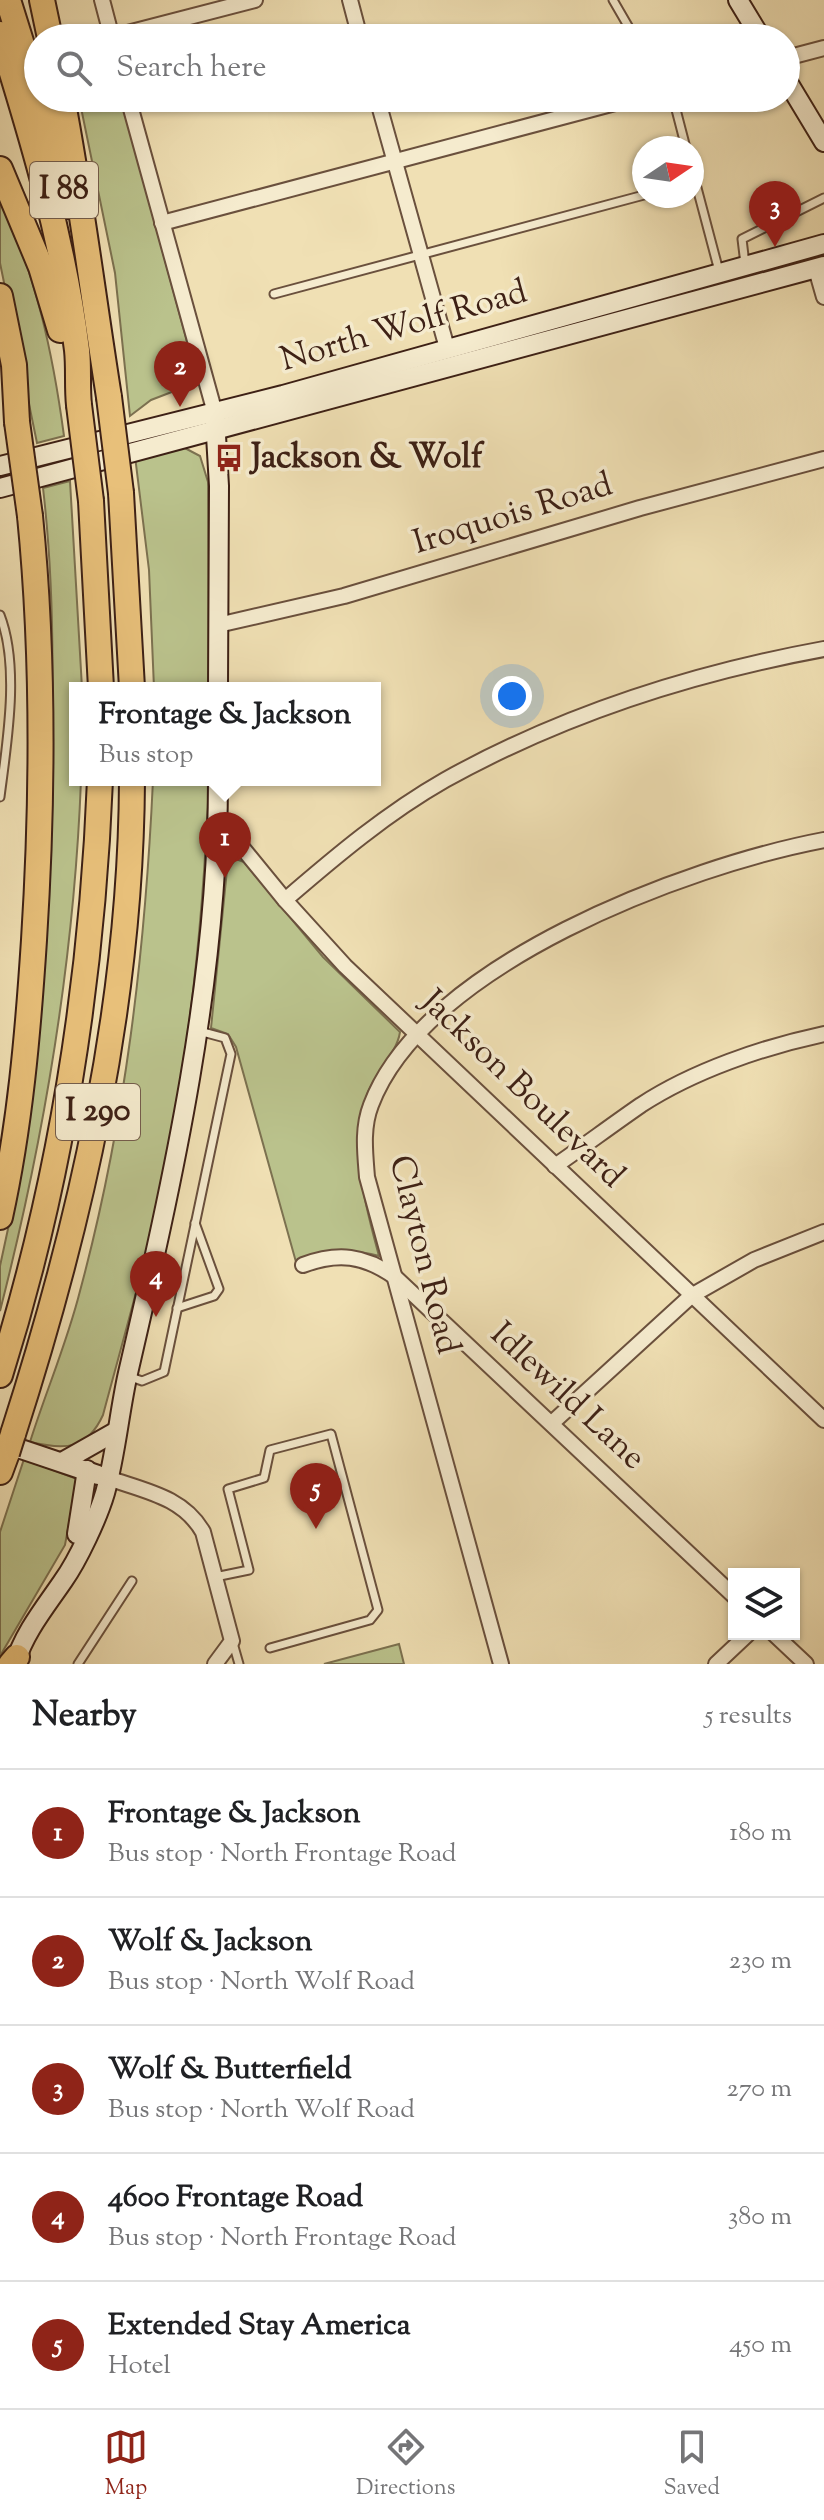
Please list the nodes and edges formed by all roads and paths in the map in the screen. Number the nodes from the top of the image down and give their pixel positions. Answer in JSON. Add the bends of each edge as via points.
{"nodes":[{"id":1,"x":8,"y":0,"type":"edge"},
{"id":2,"x":42,"y":0,"type":"edge"},
{"id":3,"x":102,"y":0,"type":"edge"},
{"id":4,"x":255,"y":0,"type":"edge"},
{"id":5,"x":350,"y":0,"type":"edge"},
{"id":6,"x":613,"y":0,"type":"edge"},
{"id":7,"x":738,"y":0,"type":"edge"},
{"id":8,"x":47,"y":24,"type":"edge"},
{"id":9,"x":108,"y":24,"type":"edge"},
{"id":10,"x":165,"y":24,"type":"edge"},
{"id":11,"x":356,"y":24,"type":"edge"},
{"id":12,"x":627,"y":24,"type":"edge"},
{"id":13,"x":753,"y":24,"type":"edge"},
{"id":14,"x":0,"y":34,"type":"edge"},
{"id":15,"x":824,"y":48,"type":"edge"},
{"id":16,"x":24,"y":52,"type":"edge"},
{"id":17,"x":800,"y":54,"type":"edge"},
{"id":18,"x":800,"y":102,"type":"edge"},
{"id":19,"x":42,"y":112,"type":"edge"},
{"id":20,"x":65,"y":112,"type":"edge"},
{"id":21,"x":132,"y":112,"type":"edge"},
{"id":22,"x":381,"y":112,"type":"edge"},
{"id":23,"x":582,"y":112,"type":"edge"},
{"id":24,"x":677,"y":112,"type":"edge"},
{"id":25,"x":683,"y":136,"type":"edge"},
{"id":26,"x":824,"y":142,"type":"edge"},
{"id":27,"x":395,"y":162,"type":"junction"},
{"id":28,"x":0,"y":169,"type":"edge"},
{"id":29,"x":632,"y":198,"type":"edge"},
{"id":30,"x":824,"y":198,"type":"edge"},
{"id":31,"x":701,"y":208,"type":"edge"},
{"id":32,"x":162,"y":223,"type":"junction"},
{"id":33,"x":824,"y":244,"type":"edge"},
{"id":34,"x":420,"y":254,"type":"junction"},
{"id":35,"x":745,"y":264,"type":"junction"},
{"id":36,"x":820,"y":268,"type":"edge"},
{"id":37,"x":719,"y":271,"type":"junction"},
{"id":38,"x":90,"y":281,"type":"junction"},
{"id":39,"x":274,"y":294,"type":"dead end"},
{"id":40,"x":0,"y":296,"type":"edge"},
{"id":41,"x":824,"y":297,"type":"edge"},
{"id":42,"x":447,"y":348,"type":"junction"},
{"id":43,"x":0,"y":352,"type":"edge"},
{"id":44,"x":453,"y":367,"type":"junction"},
{"id":45,"x":78,"y":398,"type":"junction"},
{"id":46,"x":17,"y":422,"type":"junction"},
{"id":47,"x":215,"y":422,"type":"junction"},
{"id":48,"x":824,"y":459,"type":"edge"},
{"id":49,"x":0,"y":466,"type":"edge"},
{"id":50,"x":0,"y":488,"type":"edge"},
{"id":51,"x":0,"y":615,"type":"edge"},
{"id":52,"x":218,"y":625,"type":"junction"},
{"id":53,"x":824,"y":649,"type":"edge"},
{"id":54,"x":101,"y":682,"type":"edge"},
{"id":55,"x":132,"y":682,"type":"edge"},
{"id":56,"x":218,"y":682,"type":"edge"},
{"id":57,"x":100,"y":786,"type":"edge"},
{"id":58,"x":132,"y":786,"type":"edge"},
{"id":59,"x":218,"y":786,"type":"edge"},
{"id":60,"x":0,"y":797,"type":"edge"},
{"id":61,"x":218,"y":818,"type":"junction"},
{"id":62,"x":824,"y":840,"type":"edge"},
{"id":63,"x":285,"y":900,"type":"junction"},
{"id":64,"x":197,"y":1030,"type":"junction"},
{"id":65,"x":415,"y":1033,"type":"junction"},
{"id":66,"x":824,"y":1034,"type":"edge"},
{"id":67,"x":555,"y":1166,"type":"junction"},
{"id":68,"x":0,"y":1217,"type":"edge"},
{"id":69,"x":195,"y":1223,"type":"junction"},
{"id":70,"x":824,"y":1232,"type":"edge"},
{"id":71,"x":303,"y":1265,"type":"dead end"},
{"id":72,"x":395,"y":1277,"type":"junction"},
{"id":73,"x":691,"y":1296,"type":"junction"},
{"id":74,"x":177,"y":1308,"type":"junction"},
{"id":75,"x":0,"y":1375,"type":"edge"},
{"id":76,"x":127,"y":1376,"type":"junction"},
{"id":77,"x":824,"y":1420,"type":"edge"},
{"id":78,"x":552,"y":1423,"type":"junction"},
{"id":79,"x":115,"y":1432,"type":"junction"},
{"id":80,"x":5,"y":1450,"type":"edge"},
{"id":81,"x":62,"y":1462,"type":"junction"},
{"id":82,"x":87,"y":1470,"type":"junction"},
{"id":83,"x":108,"y":1478,"type":"junction"},
{"id":84,"x":215,"y":1577,"type":"junction"},
{"id":85,"x":132,"y":1581,"type":"dead end"},
{"id":86,"x":728,"y":1590,"type":"edge"},
{"id":87,"x":53,"y":1592,"type":"junction"},
{"id":88,"x":742,"y":1640,"type":"edge"},
{"id":89,"x":780,"y":1640,"type":"edge"},
{"id":90,"x":232,"y":1641,"type":"junction"},
{"id":91,"x":270,"y":1648,"type":"dead end"},
{"id":92,"x":87,"y":1651,"type":"junction"},
{"id":93,"x":14,"y":1662,"type":"edge"},
{"id":94,"x":78,"y":1664,"type":"edge"},
{"id":95,"x":91,"y":1664,"type":"edge"},
{"id":96,"x":215,"y":1664,"type":"edge"},
{"id":97,"x":239,"y":1664,"type":"edge"},
{"id":98,"x":501,"y":1664,"type":"edge"},
{"id":99,"x":716,"y":1664,"type":"edge"},
{"id":100,"x":806,"y":1664,"type":"edge"}],
"edges":[{"from":1,"to":16,"type":"highway","number":"I 88"},
{"from":2,"to":8,"type":"highway"},
{"from":3,"to":9,"type":"street"},
{"from":4,"to":10,"type":"street"},
{"from":5,"to":11,"type":"street"},
{"from":6,"to":12,"type":"lane"},
{"from":7,"to":13,"type":"main road"},
{"from":14,"to":45,"type":"highway","number":"I 88","via":[[64,274],[77,352]]},
{"from":15,"to":17,"type":"street"},
{"from":18,"to":26,"type":"main road"},
{"from":19,"to":38,"type":"highway","number":"I 88"},
{"from":20,"to":38,"type":"highway","via":[[82,200]]},
{"from":21,"to":32,"type":"street"},
{"from":22,"to":27,"type":"street"},
{"from":23,"to":27,"type":"street"},
{"from":24,"to":25,"type":"lane"},
{"from":27,"to":32,"type":"street"},
{"from":27,"to":34,"type":"street"},
{"from":28,"to":45,"type":"highway","via":[[41,267]]},
{"from":29,"to":34,"type":"lane"},
{"from":30,"to":35,"type":"lane","via":[[742,239]]},
{"from":31,"to":37,"type":"lane"},
{"from":32,"to":47,"type":"street"},
{"from":33,"to":35,"type":"main road","name":"North Wolf Road"},
{"from":34,"to":39,"type":"lane"},
{"from":34,"to":42,"type":"street"},
{"from":35,"to":37,"type":"main road","name":"North Wolf Road"},
{"from":36,"to":41,"type":"street"},
{"from":36,"to":44,"type":"main road","name":"North Wolf Road"},
{"from":37,"to":42,"type":"main road","name":"North Wolf Road"},
{"from":38,"to":55,"type":"highway","bridge":true,"via":[[121,493]]},
{"from":40,"to":46,"type":"highway","via":[[14,365]]},
{"from":42,"to":44,"type":"main road"},
{"from":42,"to":47,"type":"main road","name":"North Wolf Road"},
{"from":43,"to":46,"type":"highway"},
{"from":44,"to":47,"type":"main road","name":"North Wolf Road"},
{"from":45,"to":54,"type":"highway","bridge":true,"via":[[91,501]]},
{"from":46,"to":68,"type":"highway","bridge":true,"via":[[30,516],[41,675],[37,902],[26,1049]]},
{"from":47,"to":49,"type":"main road","name":"North Wolf Road"},
{"from":47,"to":50,"type":"main road","name":"North Wolf Road"},
{"from":47,"to":52,"type":"main road"},
{"from":48,"to":52,"type":"street","name":"Iroquois Road","via":[[344,596]]},
{"from":51,"to":60,"type":"lane","via":[[8,636],[8,732]]},
{"from":52,"to":56,"type":"main road"},
{"from":53,"to":63,"type":"street","via":[[662,689],[530,738],[444,780],[393,813]]},
{"from":57,"to":75,"type":"highway","number":"I 290","via":[[90,935],[71,1082],[46,1207]]},
{"from":58,"to":80,"type":"highway","number":"I 290","via":[[121,949],[95,1129],[59,1288]]},
{"from":59,"to":61,"type":"main road"},
{"from":61,"to":63,"type":"street","name":"Jackson Boulevard"},
{"from":61,"to":64,"type":"main road"},
{"from":62,"to":65,"type":"street","name":"Clayton Road","via":[[682,880],[576,925],[490,976]]},
{"from":63,"to":65,"type":"street","name":"Jackson Boulevard"},
{"from":64,"to":69,"type":"lane","via":[[225,1038],[231,1054]]},
{"from":64,"to":76,"type":"main road","via":[[167,1208]]},
{"from":65,"to":67,"type":"street","name":"Jackson Boulevard"},
{"from":65,"to":72,"type":"street","name":"Clayton Road","via":[[379,1087],[364,1135],[367,1177]]},
{"from":66,"to":67,"type":"street","via":[[749,1056],[679,1085]]},
{"from":67,"to":73,"type":"street","name":"Jackson Boulevard"},
{"from":69,"to":74,"type":"lane"},
{"from":69,"to":74,"type":"lane","via":[[219,1289],[214,1296]]},
{"from":70,"to":73,"type":"street","via":[[754,1260]]},
{"from":71,"to":72,"type":"street","name":"Idlewild Lane","via":[[349,1256]]},
{"from":72,"to":78,"type":"street","name":"Idlewild Lane"},
{"from":72,"to":98,"type":"street","name":"Clayton Road"},
{"from":73,"to":77,"type":"street","name":"Jackson Boulevard"},
{"from":73,"to":78,"type":"street"},
{"from":74,"to":76,"type":"lane","via":[[164,1372],[142,1381]]},
{"from":76,"to":79,"type":"main road"},
{"from":78,"to":86,"type":"street","name":"Idlewild Lane"},
{"from":79,"to":81,"type":"main road"},
{"from":79,"to":83,"type":"main road"},
{"from":80,"to":81,"type":"main road"},
{"from":81,"to":82,"type":"main road"},
{"from":82,"to":83,"type":"main road"},
{"from":82,"to":87,"type":"main road","via":[[78,1532]]},
{"from":83,"to":84,"type":"street","via":[[163,1497],[194,1516]]},
{"from":83,"to":87,"type":"main road","via":[[64,1580]]},
{"from":84,"to":90,"type":"street"},
{"from":84,"to":91,"type":"lane","via":[[249,1570],[228,1489],[264,1478],[270,1450],[331,1434],[378,1610],[370,1620]]},
{"from":85,"to":92,"type":"lane"},
{"from":87,"to":93,"type":"main road"},
{"from":88,"to":99,"type":"street"},
{"from":89,"to":100,"type":"street"},
{"from":90,"to":96,"type":"street"},
{"from":90,"to":97,"type":"lane"},
{"from":92,"to":94,"type":"lane"},
{"from":92,"to":95,"type":"lane"}]}
